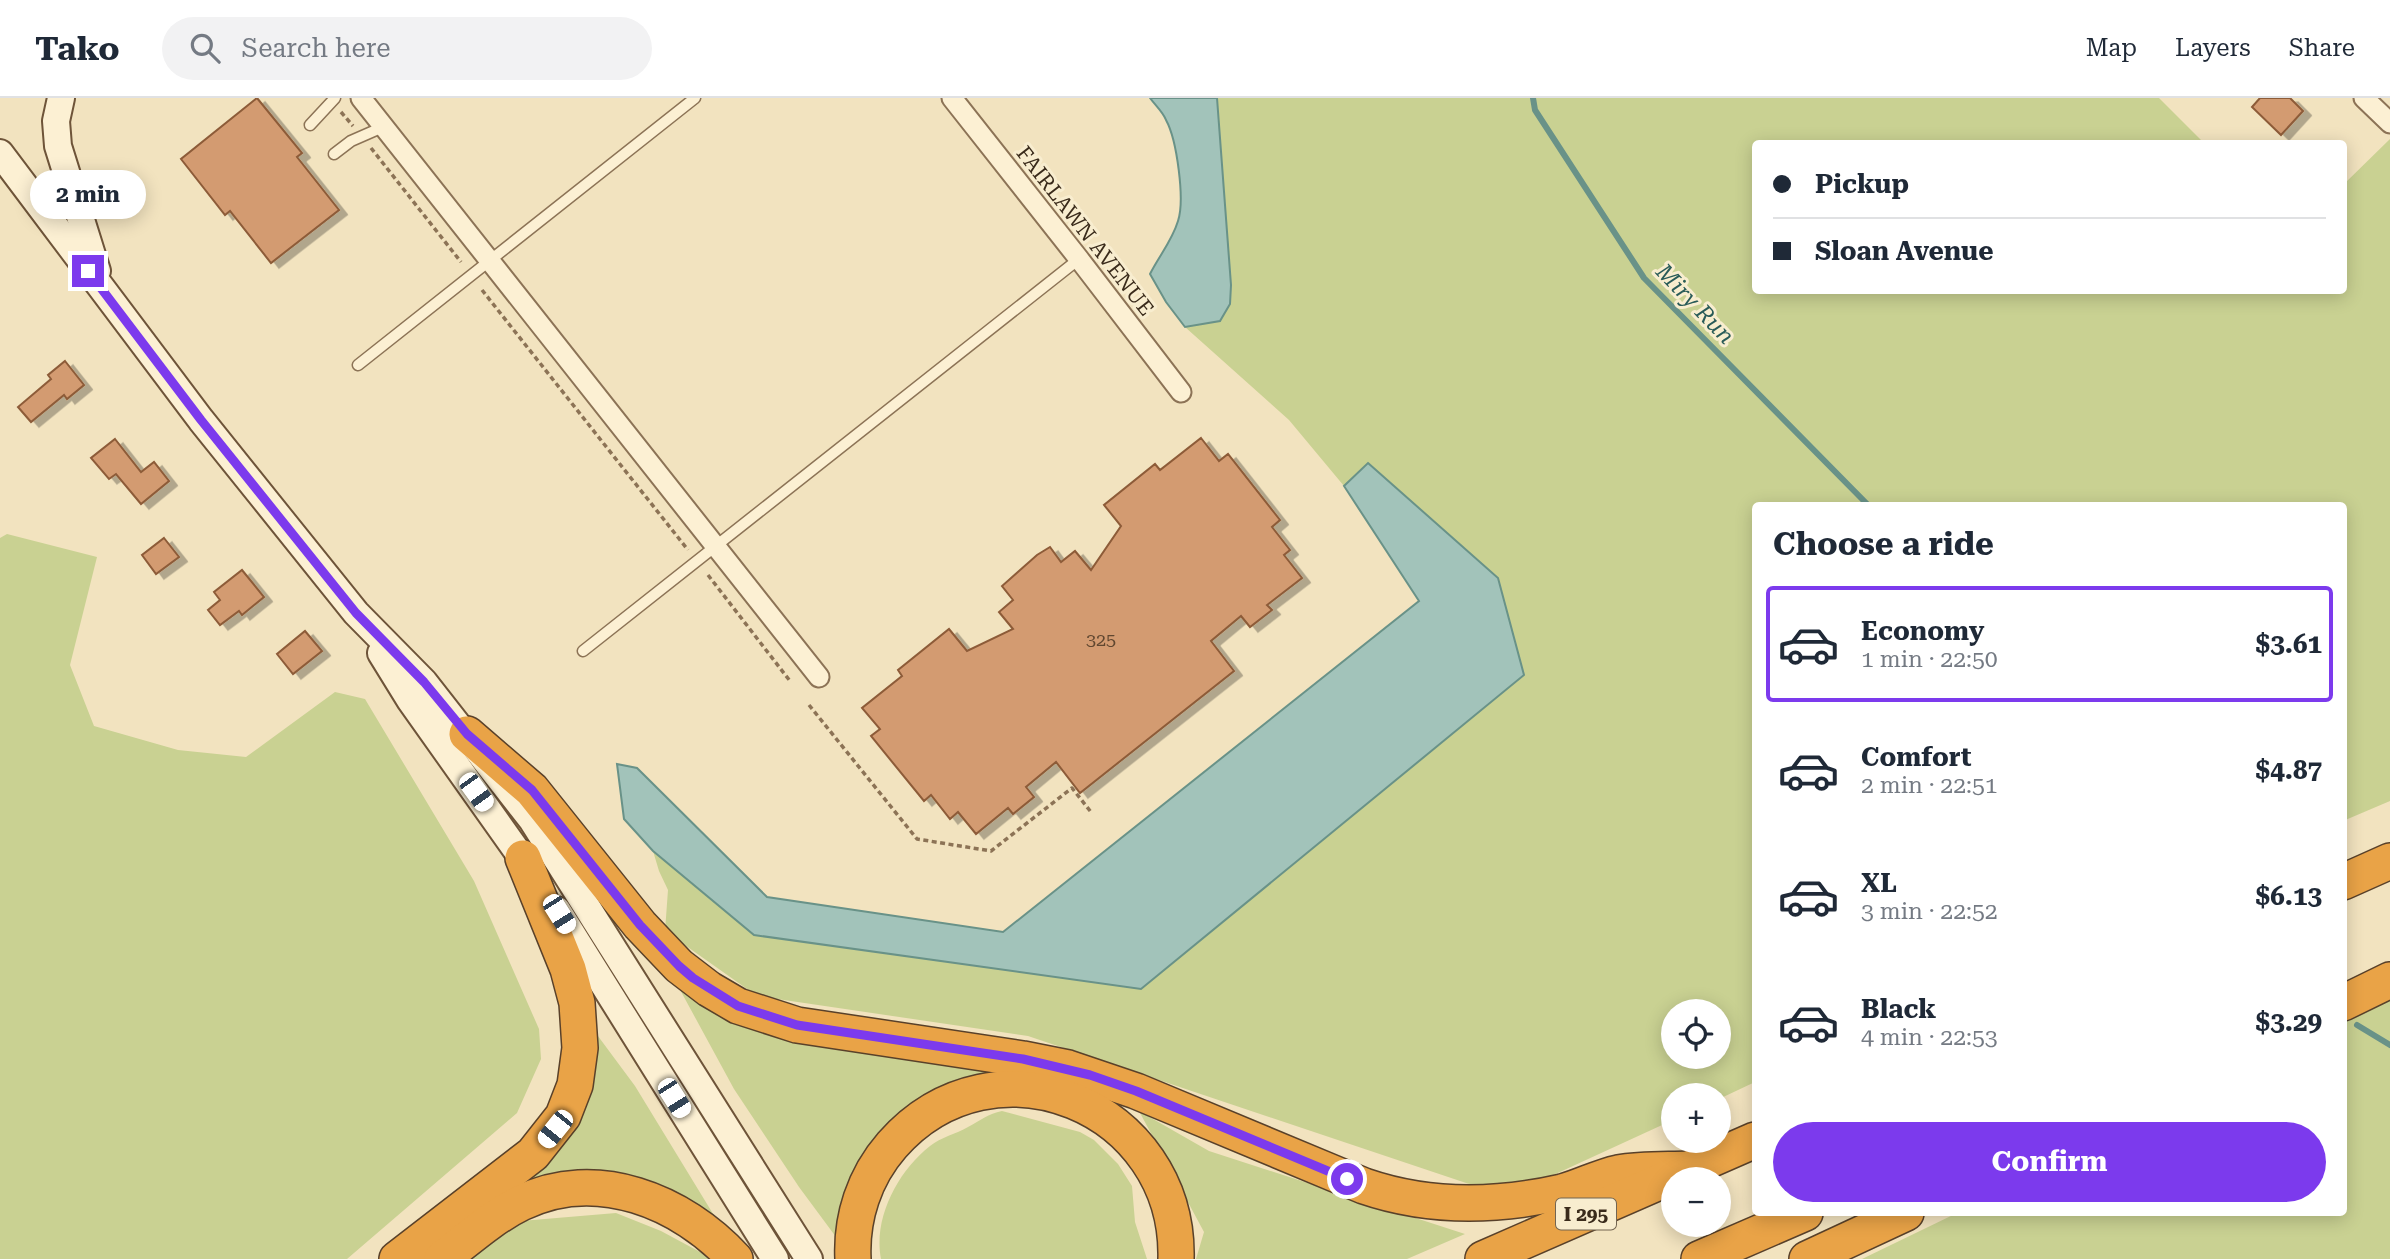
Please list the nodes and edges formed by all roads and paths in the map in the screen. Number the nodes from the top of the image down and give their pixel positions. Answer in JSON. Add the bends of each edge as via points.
{"nodes":[{"id":1,"x":61,"y":98,"type":"edge"},
{"id":2,"x":335,"y":98,"type":"edge"},
{"id":3,"x":361,"y":98,"type":"edge"},
{"id":4,"x":695,"y":98,"type":"edge"},
{"id":5,"x":952,"y":98,"type":"edge"},
{"id":6,"x":2364,"y":98,"type":"edge"},
{"id":7,"x":341,"y":112,"type":"dead end"},
{"id":8,"x":2390,"y":123,"type":"edge"},
{"id":9,"x":310,"y":125,"type":"dead end"},
{"id":10,"x":353,"y":126,"type":"dead end"},
{"id":11,"x":383,"y":127,"type":"junction"},
{"id":12,"x":369,"y":147,"type":"dead end"},
{"id":13,"x":334,"y":154,"type":"dead end"},
{"id":14,"x":1,"y":158,"type":"edge"},
{"id":15,"x":1079,"y":259,"type":"junction"},
{"id":16,"x":490,"y":260,"type":"junction"},
{"id":17,"x":460,"y":262,"type":"dead end"},
{"id":18,"x":102,"y":289,"type":"junction"},
{"id":19,"x":482,"y":290,"type":"dead end"},
{"id":20,"x":358,"y":365,"type":"dead end"},
{"id":21,"x":1181,"y":392,"type":"dead end"},
{"id":22,"x":717,"y":546,"type":"junction"},
{"id":23,"x":688,"y":550,"type":"dead end"},
{"id":24,"x":708,"y":575,"type":"dead end"},
{"id":25,"x":356,"y":613,"type":"junction"},
{"id":26,"x":583,"y":651,"type":"dead end"},
{"id":27,"x":819,"y":677,"type":"dead end"},
{"id":28,"x":790,"y":681,"type":"dead end"},
{"id":29,"x":808,"y":705,"type":"dead end"},
{"id":30,"x":467,"y":734,"type":"junction"},
{"id":31,"x":1091,"y":812,"type":"dead end"},
{"id":32,"x":523,"y":858,"type":"junction"},
{"id":33,"x":2390,"y":861,"type":"edge"},
{"id":34,"x":2347,"y":880,"type":"edge"},
{"id":35,"x":2390,"y":956,"type":"edge"},
{"id":36,"x":2347,"y":975,"type":"edge"},
{"id":37,"x":2390,"y":979,"type":"edge"},
{"id":38,"x":2347,"y":1001,"type":"edge"},
{"id":39,"x":1752,"y":1141,"type":"edge"},
{"id":40,"x":1694,"y":1167,"type":"edge"},
{"id":41,"x":1661,"y":1171,"type":"edge"},
{"id":42,"x":1661,"y":1181,"type":"edge"},
{"id":43,"x":1798,"y":1216,"type":"edge"},
{"id":44,"x":1900,"y":1216,"type":"edge"},
{"id":45,"x":397,"y":1259,"type":"edge"},
{"id":46,"x":442,"y":1259,"type":"edge"},
{"id":47,"x":735,"y":1259,"type":"edge"},
{"id":48,"x":775,"y":1259,"type":"edge"},
{"id":49,"x":810,"y":1259,"type":"edge"},
{"id":50,"x":853,"y":1259,"type":"edge"},
{"id":51,"x":1176,"y":1259,"type":"edge"},
{"id":52,"x":1483,"y":1259,"type":"edge"},
{"id":53,"x":1699,"y":1259,"type":"edge"},
{"id":54,"x":1807,"y":1259,"type":"edge"}],
"edges":[{"from":1,"to":18,"type":"main road","via":[[56,121],[58,146]]},
{"from":2,"to":9,"type":"lane"},
{"from":3,"to":11,"type":"street"},
{"from":4,"to":16,"type":"lane"},
{"from":5,"to":15,"type":"street","name":"FAIRLAWN AVENUE"},
{"from":6,"to":8,"type":"street"},
{"from":7,"to":10,"type":"path"},
{"from":11,"to":13,"type":"lane"},
{"from":11,"to":16,"type":"street"},
{"from":12,"to":17,"type":"path"},
{"from":14,"to":18,"type":"main road"},
{"from":15,"to":21,"type":"street","name":"FAIRLAWN AVENUE"},
{"from":15,"to":22,"type":"lane"},
{"from":16,"to":20,"type":"lane"},
{"from":16,"to":22,"type":"street"},
{"from":18,"to":25,"type":"main road"},
{"from":19,"to":23,"type":"path"},
{"from":22,"to":26,"type":"lane"},
{"from":22,"to":27,"type":"street"},
{"from":24,"to":28,"type":"path"},
{"from":25,"to":30,"type":"main road"},
{"from":25,"to":32,"type":"main road","via":[[410,700]]},
{"from":29,"to":31,"type":"path","via":[[916,839],[991,851],[1072,788]]},
{"from":30,"to":41,"type":"highway","via":[[532,790],[640,925],[679,966],[709,989],[757,1013],[797,1025],[1068,1068],[1136,1091],[1364,1186],[1424,1202],[1520,1200],[1619,1173]]},
{"from":30,"to":49,"type":"main road","via":[[552,850]]},
{"from":32,"to":45,"type":"highway","via":[[577,1003],[580,1048],[575,1085],[563,1115],[533,1154]]},
{"from":32,"to":48,"type":"main road"},
{"from":33,"to":34,"type":"highway"},
{"from":35,"to":36,"type":"highway"},
{"from":37,"to":38,"type":"highway"},
{"from":39,"to":40,"type":"highway","number":"I 295"},
{"from":42,"to":52,"type":"highway","number":"I 295"},
{"from":43,"to":53,"type":"highway"},
{"from":44,"to":54,"type":"highway"},
{"from":46,"to":47,"type":"highway","via":[[521,1203],[551,1192],[594,1186],[635,1194],[674,1211],[710,1234]]},
{"from":50,"to":51,"type":"highway","via":[[859,1203],[877,1164],[896,1141],[919,1119],[948,1103],[1010,1089],[1073,1100],[1128,1135],[1166,1192]]}]}
